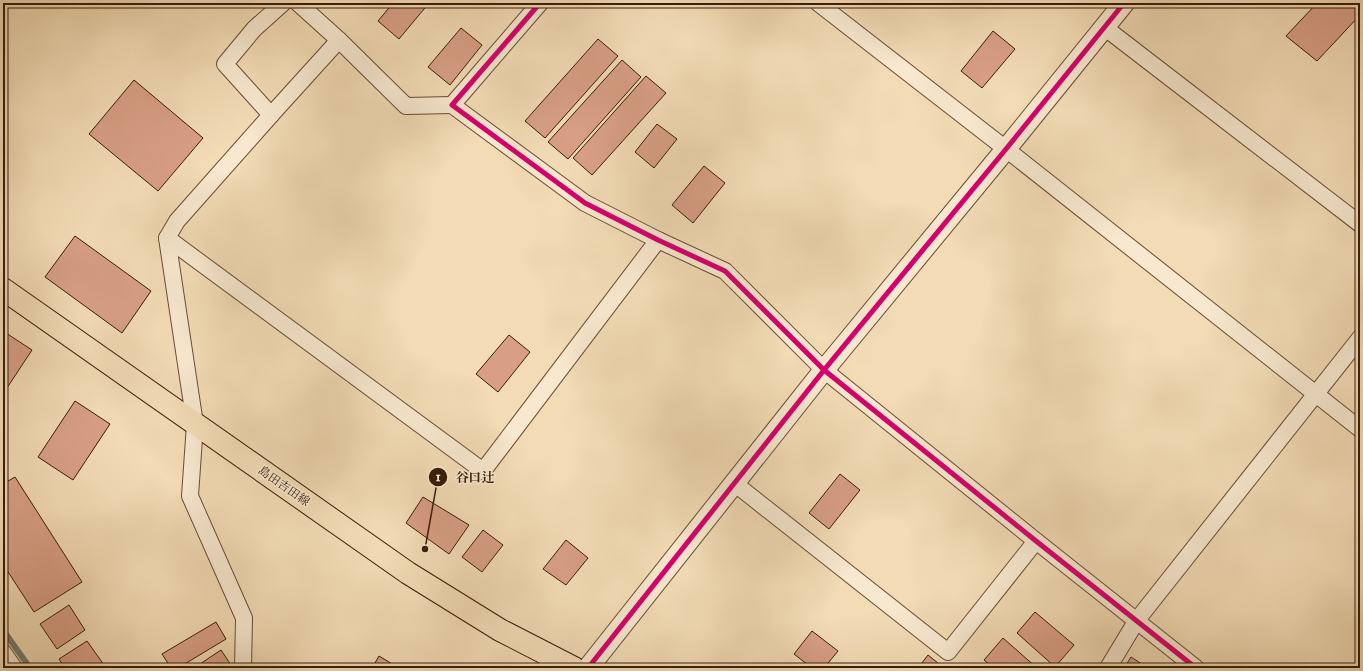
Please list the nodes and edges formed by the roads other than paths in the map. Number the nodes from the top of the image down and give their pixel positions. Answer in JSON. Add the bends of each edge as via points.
{"nodes":[{"id":1,"x":283,"y":3,"type":"edge"},
{"id":2,"x":298,"y":3,"type":"edge"},
{"id":3,"x":540,"y":3,"type":"edge"},
{"id":4,"x":818,"y":3,"type":"edge"},
{"id":5,"x":1124,"y":3,"type":"edge"},
{"id":6,"x":1104,"y":27,"type":"junction"},
{"id":7,"x":339,"y":40,"type":"junction"},
{"id":8,"x":452,"y":105,"type":"junction"},
{"id":9,"x":270,"y":115,"type":"junction"},
{"id":10,"x":1006,"y":149,"type":"junction"},
{"id":11,"x":1360,"y":224,"type":"edge"},
{"id":12,"x":168,"y":238,"type":"junction"},
{"id":13,"x":658,"y":240,"type":"junction"},
{"id":14,"x":3,"y":290,"type":"edge"},
{"id":15,"x":1360,"y":338,"type":"edge"},
{"id":16,"x":824,"y":370,"type":"junction"},
{"id":17,"x":1316,"y":394,"type":"junction"},
{"id":18,"x":195,"y":424,"type":"junction"},
{"id":19,"x":1360,"y":429,"type":"edge"},
{"id":20,"x":734,"y":483,"type":"junction"},
{"id":21,"x":1036,"y":541,"type":"junction"},
{"id":22,"x":1137,"y":620,"type":"junction"},
{"id":23,"x":3,"y":652,"type":"edge"},
{"id":24,"x":14,"y":668,"type":"edge"},
{"id":25,"x":243,"y":668,"type":"edge"},
{"id":26,"x":574,"y":668,"type":"edge"},
{"id":27,"x":588,"y":668,"type":"edge"},
{"id":28,"x":1108,"y":668,"type":"edge"},
{"id":29,"x":1196,"y":668,"type":"edge"}],
"edges":[{"from":1,"to":9,"type":"street","via":[[254,29],[225,64]]},
{"from":2,"to":7,"type":"street"},
{"from":3,"to":8,"type":"street"},
{"from":4,"to":10,"type":"street"},
{"from":5,"to":6,"type":"street"},
{"from":6,"to":10,"type":"street"},
{"from":6,"to":11,"type":"street"},
{"from":7,"to":8,"type":"street","via":[[406,106]]},
{"from":7,"to":9,"type":"street"},
{"from":8,"to":13,"type":"street","via":[[585,203]]},
{"from":9,"to":12,"type":"street","via":[[177,221]]},
{"from":10,"to":16,"type":"street"},
{"from":10,"to":17,"type":"street"},
{"from":12,"to":13,"type":"street","via":[[483,471]]},
{"from":12,"to":18,"type":"street"},
{"from":13,"to":16,"type":"street","via":[[725,271]]},
{"from":14,"to":18,"type":"main road","name":"島田吉田線"},
{"from":15,"to":17,"type":"street"},
{"from":16,"to":20,"type":"street"},
{"from":16,"to":21,"type":"street"},
{"from":17,"to":19,"type":"street"},
{"from":17,"to":22,"type":"street"},
{"from":18,"to":25,"type":"street","via":[[190,496],[244,618]]},
{"from":18,"to":26,"type":"main road","name":"島田吉田線","via":[[408,573],[500,630]]},
{"from":20,"to":21,"type":"street","via":[[948,652]]},
{"from":20,"to":27,"type":"street"},
{"from":21,"to":22,"type":"street"},
{"from":22,"to":28,"type":"street"},
{"from":22,"to":29,"type":"street"},
{"from":23,"to":24,"type":"street"}]}
